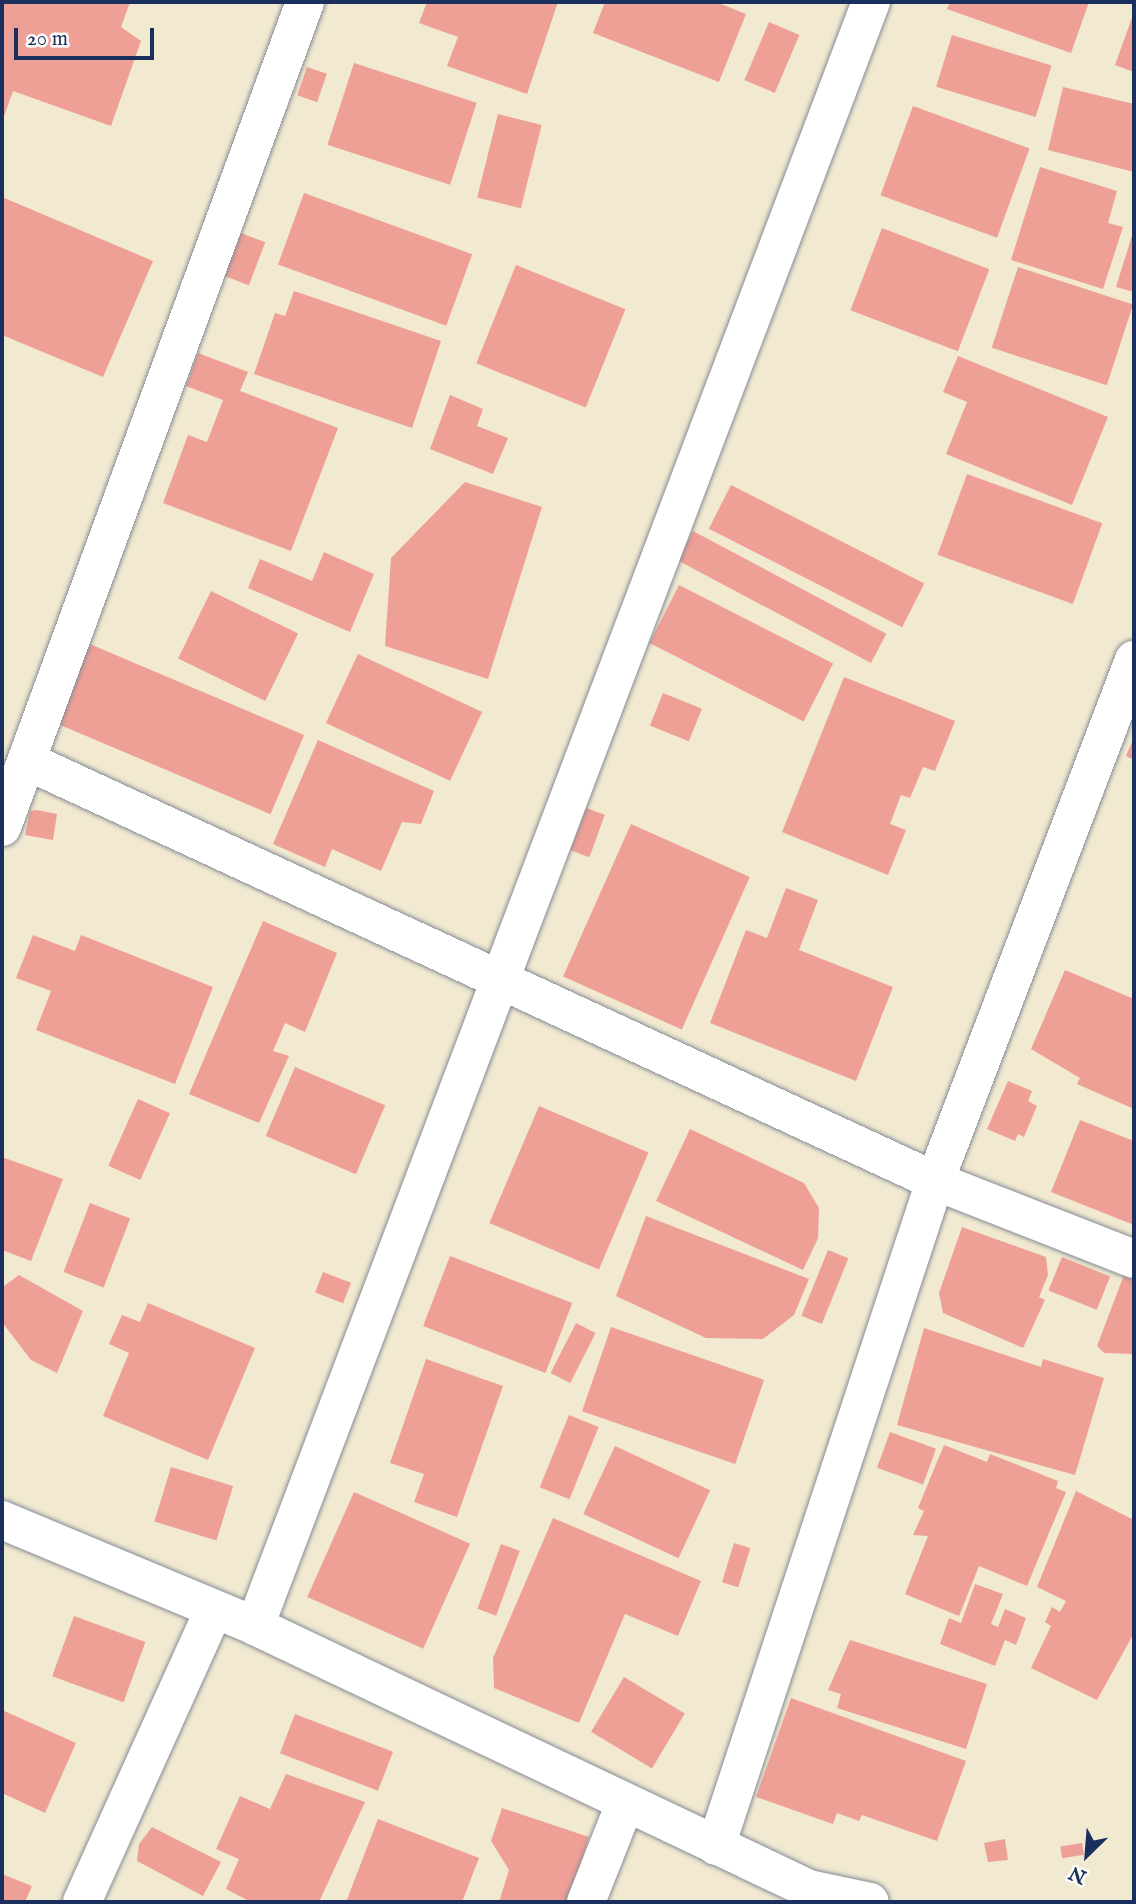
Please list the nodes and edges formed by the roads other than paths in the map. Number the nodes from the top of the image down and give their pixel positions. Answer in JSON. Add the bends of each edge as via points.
{"nodes":[{"id":1,"x":305,"y":2,"type":"edge"},
{"id":2,"x":871,"y":2,"type":"edge"},
{"id":3,"x":1134,"y":660,"type":"edge"},
{"id":4,"x":27,"y":761,"type":"junction"},
{"id":5,"x":2,"y":827,"type":"edge"},
{"id":6,"x":505,"y":979,"type":"junction"},
{"id":7,"x":936,"y":1181,"type":"junction"},
{"id":8,"x":1134,"y":1259,"type":"edge"},
{"id":9,"x":2,"y":1520,"type":"edge"},
{"id":10,"x":214,"y":1610,"type":"junction"},
{"id":11,"x":255,"y":1626,"type":"junction"},
{"id":12,"x":624,"y":1806,"type":"junction"},
{"id":13,"x":716,"y":1846,"type":"junction"},
{"id":14,"x":82,"y":1902,"type":"edge"},
{"id":15,"x":586,"y":1902,"type":"edge"},
{"id":16,"x":870,"y":1902,"type":"edge"}],
"edges":[{"from":1,"to":4,"type":"street"},
{"from":2,"to":6,"type":"street"},
{"from":3,"to":7,"type":"street"},
{"from":4,"to":5,"type":"street"},
{"from":4,"to":6,"type":"street"},
{"from":6,"to":7,"type":"street"},
{"from":6,"to":11,"type":"street"},
{"from":7,"to":8,"type":"street"},
{"from":7,"to":13,"type":"street"},
{"from":9,"to":10,"type":"street"},
{"from":10,"to":11,"type":"street"},
{"from":10,"to":14,"type":"street"},
{"from":11,"to":12,"type":"street"},
{"from":12,"to":13,"type":"street"},
{"from":12,"to":15,"type":"street"},
{"from":13,"to":16,"type":"street","via":[[809,1889]]}]}
